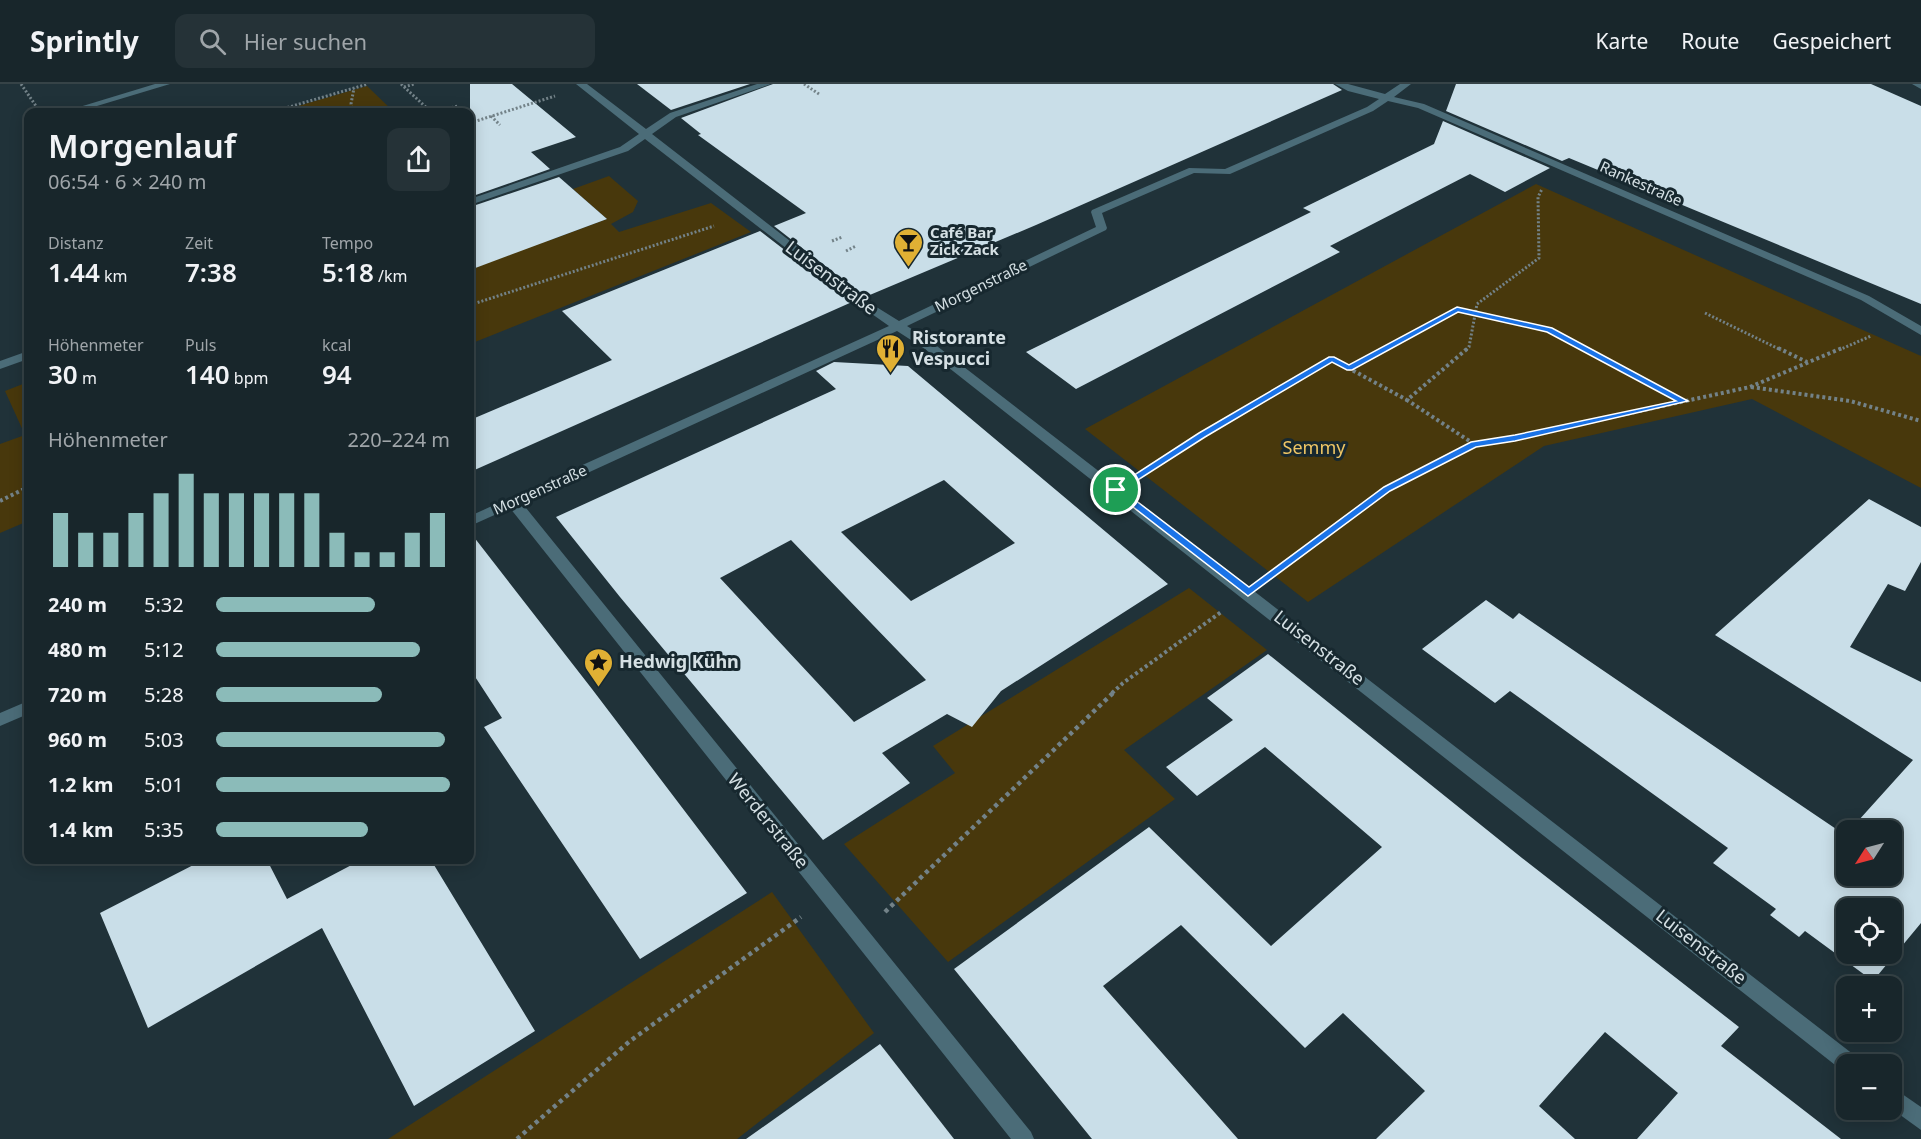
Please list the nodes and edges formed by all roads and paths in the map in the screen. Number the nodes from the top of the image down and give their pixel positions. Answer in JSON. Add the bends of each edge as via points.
{"nodes":[{"id":1,"x":21,"y":84,"type":"edge"},
{"id":2,"x":165,"y":84,"type":"edge"},
{"id":3,"x":368,"y":84,"type":"edge"},
{"id":4,"x":414,"y":84,"type":"edge"},
{"id":5,"x":766,"y":84,"type":"edge"},
{"id":6,"x":804,"y":84,"type":"edge"},
{"id":7,"x":1340,"y":84,"type":"edge"},
{"id":8,"x":1406,"y":84,"type":"edge"},
{"id":9,"x":583,"y":85,"type":"edge"},
{"id":10,"x":403,"y":86,"type":"edge"},
{"id":11,"x":354,"y":88,"type":"junction"},
{"id":12,"x":819,"y":94,"type":"dead end"},
{"id":13,"x":1387,"y":97,"type":"junction"},
{"id":14,"x":458,"y":106,"type":"dead end"},
{"id":15,"x":38,"y":108,"type":"edge"},
{"id":16,"x":82,"y":108,"type":"edge"},
{"id":17,"x":286,"y":108,"type":"edge"},
{"id":18,"x":352,"y":108,"type":"edge"},
{"id":19,"x":427,"y":108,"type":"edge"},
{"id":20,"x":451,"y":108,"type":"edge"},
{"id":21,"x":491,"y":116,"type":"junction"},
{"id":22,"x":474,"y":122,"type":"edge"},
{"id":23,"x":500,"y":125,"type":"dead end"},
{"id":24,"x":645,"y":134,"type":"junction"},
{"id":25,"x":1569,"y":169,"type":"junction"},
{"id":26,"x":474,"y":201,"type":"edge"},
{"id":27,"x":747,"y":213,"type":"junction"},
{"id":28,"x":474,"y":304,"type":"edge"},
{"id":29,"x":1706,"y":313,"type":"dead end"},
{"id":30,"x":1475,"y":315,"type":"junction"},
{"id":31,"x":1900,"y":320,"type":"junction"},
{"id":32,"x":896,"y":327,"type":"junction"},
{"id":33,"x":1921,"y":331,"type":"edge"},
{"id":34,"x":24,"y":356,"type":"edge"},
{"id":35,"x":1808,"y":363,"type":"junction"},
{"id":36,"x":0,"y":365,"type":"edge"},
{"id":37,"x":1349,"y":369,"type":"junction"},
{"id":38,"x":1750,"y":387,"type":"junction"},
{"id":39,"x":1407,"y":400,"type":"junction"},
{"id":40,"x":1684,"y":401,"type":"junction"},
{"id":41,"x":1921,"y":420,"type":"edge"},
{"id":42,"x":1474,"y":444,"type":"junction"},
{"id":43,"x":24,"y":489,"type":"edge"},
{"id":44,"x":1116,"y":490,"type":"junction"},
{"id":45,"x":0,"y":501,"type":"edge"},
{"id":46,"x":513,"y":502,"type":"junction"},
{"id":47,"x":474,"y":519,"type":"edge"},
{"id":48,"x":1248,"y":592,"type":"junction"},
{"id":49,"x":24,"y":709,"type":"edge"},
{"id":50,"x":0,"y":720,"type":"edge"},
{"id":51,"x":829,"y":897,"type":"junction"},
{"id":52,"x":861,"y":936,"type":"junction"},
{"id":53,"x":1837,"y":1054,"type":"edge"},
{"id":54,"x":1902,"y":1105,"type":"edge"},
{"id":55,"x":1921,"y":1120,"type":"edge"},
{"id":56,"x":517,"y":1139,"type":"edge"},
{"id":57,"x":1024,"y":1139,"type":"edge"}],
"edges":[{"from":1,"to":15,"type":"path"},
{"from":2,"to":16,"type":"street"},
{"from":3,"to":11,"type":"path"},
{"from":4,"to":10,"type":"path"},
{"from":5,"to":24,"type":"street","via":[[673,115]]},
{"from":6,"to":12,"type":"path"},
{"from":7,"to":13,"type":"street","name":"Rankestraße"},
{"from":8,"to":13,"type":"street","name":"Morgenstraße"},
{"from":9,"to":21,"type":"path"},
{"from":9,"to":24,"type":"street","name":"Luisenstraße"},
{"from":10,"to":19,"type":"path"},
{"from":11,"to":17,"type":"path"},
{"from":11,"to":18,"type":"path"},
{"from":13,"to":25,"type":"street","name":"Rankestraße","via":[[1421,106]]},
{"from":13,"to":32,"type":"street","name":"Morgenstraße","via":[[1370,109],[1226,172],[1193,170],[1096,212],[1102,228]]},
{"from":14,"to":20,"type":"path"},
{"from":21,"to":22,"type":"path"},
{"from":21,"to":23,"type":"path"},
{"from":24,"to":26,"type":"street","via":[[624,149]]},
{"from":24,"to":27,"type":"street","name":"Luisenstraße"},
{"from":25,"to":30,"type":"path","via":[[1545,184],[1538,196],[1539,258],[1477,304]]},
{"from":25,"to":31,"type":"street","name":"Rankestraße","via":[[1865,298]]},
{"from":27,"to":28,"type":"path"},
{"from":27,"to":32,"type":"street","name":"Luisenstraße"},
{"from":29,"to":35,"type":"path"},
{"from":30,"to":37,"type":"path","via":[[1457,309]]},
{"from":30,"to":39,"type":"path","via":[[1469,347]]},
{"from":30,"to":40,"type":"path","via":[[1549,330]]},
{"from":31,"to":33,"type":"street","name":"Rankestraße"},
{"from":31,"to":35,"type":"path","via":[[1893,327]]},
{"from":32,"to":44,"type":"street","name":"Luisenstraße","via":[[930,346]]},
{"from":32,"to":46,"type":"street","name":"Morgenstraße"},
{"from":34,"to":36,"type":"street"},
{"from":35,"to":38,"type":"path"},
{"from":37,"to":39,"type":"path"},
{"from":37,"to":44,"type":"path","via":[[1332,359]]},
{"from":38,"to":40,"type":"path"},
{"from":38,"to":41,"type":"path","via":[[1850,401]]},
{"from":39,"to":42,"type":"path"},
{"from":40,"to":42,"type":"path"},
{"from":42,"to":48,"type":"path","via":[[1387,489]]},
{"from":43,"to":45,"type":"path"},
{"from":44,"to":48,"type":"street","name":"Luisenstraße"},
{"from":46,"to":47,"type":"street","name":"Morgenstraße"},
{"from":46,"to":51,"type":"street","name":"Werderstraße"},
{"from":48,"to":52,"type":"path","via":[[1123,683]]},
{"from":48,"to":53,"type":"street","name":"Luisenstraße"},
{"from":49,"to":50,"type":"street"},
{"from":51,"to":52,"type":"street","name":"Werderstraße"},
{"from":51,"to":56,"type":"path","via":[[630,1041]]},
{"from":52,"to":57,"type":"street","name":"Werderstraße"},
{"from":54,"to":55,"type":"street"}]}
